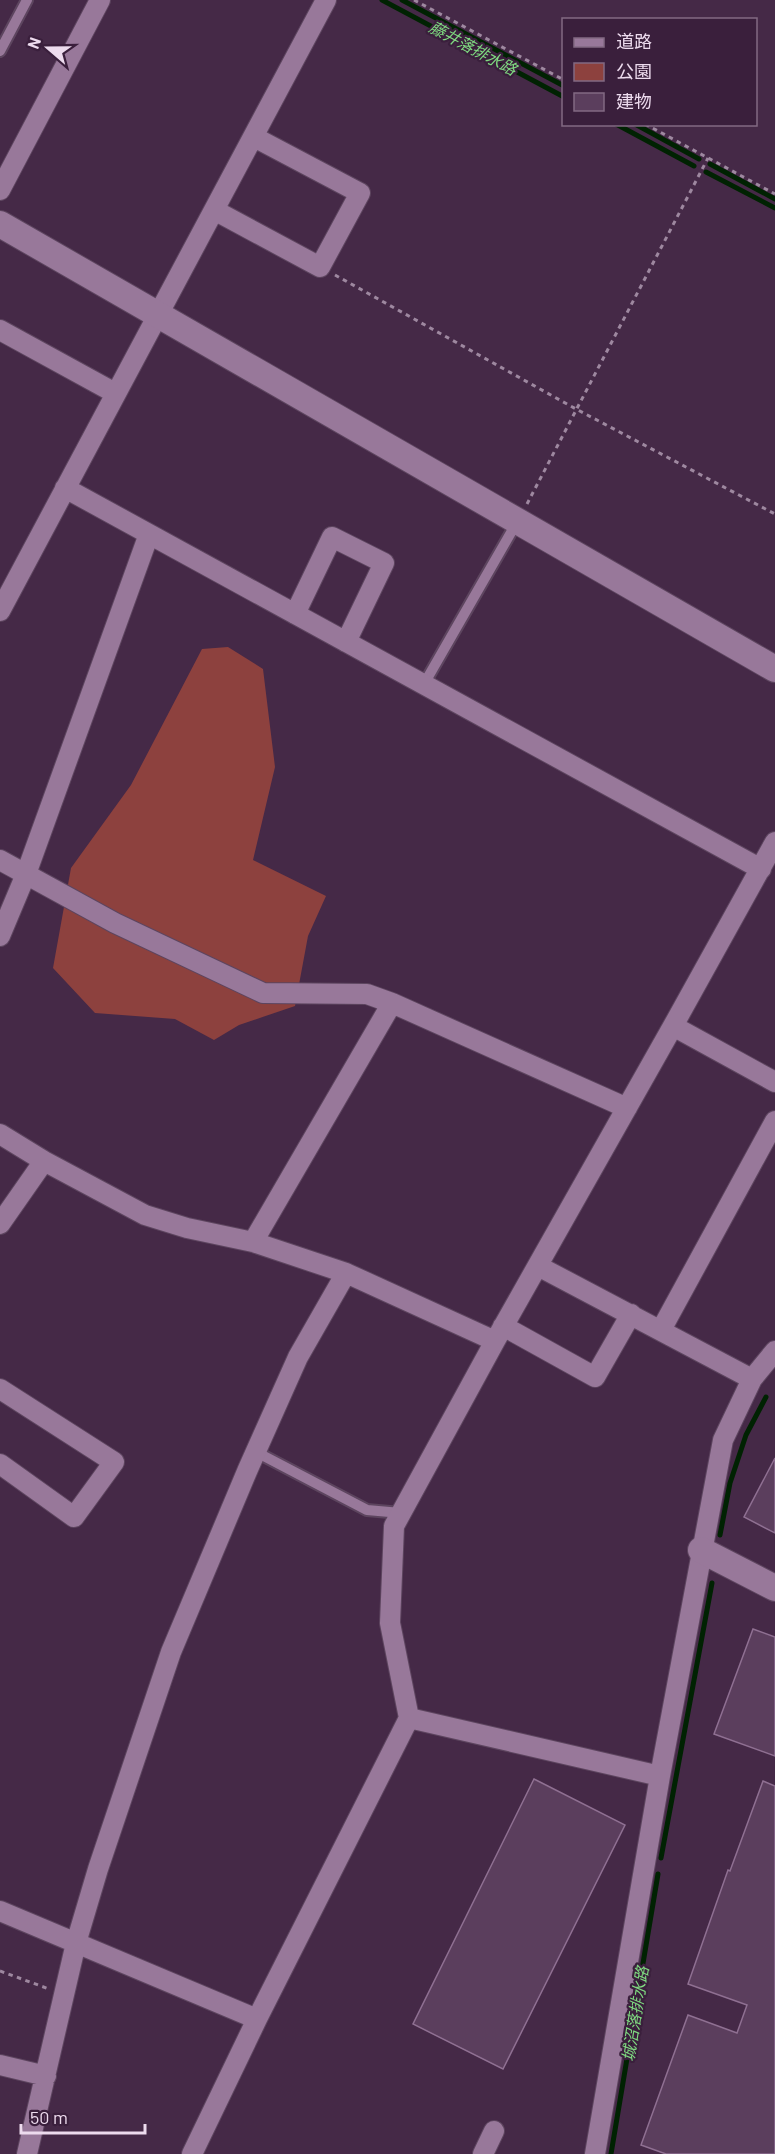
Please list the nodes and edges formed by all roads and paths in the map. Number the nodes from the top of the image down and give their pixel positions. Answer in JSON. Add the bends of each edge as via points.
{"nodes":[{"id":1,"x":27,"y":0,"type":"edge"},
{"id":2,"x":100,"y":0,"type":"edge"},
{"id":3,"x":326,"y":0,"type":"edge"},
{"id":4,"x":414,"y":0,"type":"edge"},
{"id":5,"x":0,"y":51,"type":"edge"},
{"id":6,"x":562,"y":79,"type":"edge"},
{"id":7,"x":649,"y":126,"type":"edge"},
{"id":8,"x":254,"y":137,"type":"junction"},
{"id":9,"x":708,"y":158,"type":"junction"},
{"id":10,"x":0,"y":190,"type":"edge"},
{"id":11,"x":775,"y":194,"type":"edge"},
{"id":12,"x":214,"y":210,"type":"junction"},
{"id":13,"x":0,"y":224,"type":"edge"},
{"id":14,"x":320,"y":267,"type":"junction"},
{"id":15,"x":158,"y":315,"type":"junction"},
{"id":16,"x":0,"y":330,"type":"edge"},
{"id":17,"x":115,"y":393,"type":"junction"},
{"id":18,"x":576,"y":409,"type":"junction"},
{"id":19,"x":65,"y":488,"type":"junction"},
{"id":20,"x":775,"y":514,"type":"edge"},
{"id":21,"x":518,"y":522,"type":"junction"},
{"id":22,"x":149,"y":534,"type":"junction"},
{"id":23,"x":0,"y":611,"type":"edge"},
{"id":24,"x":295,"y":614,"type":"junction"},
{"id":25,"x":346,"y":642,"type":"junction"},
{"id":26,"x":775,"y":669,"type":"edge"},
{"id":27,"x":424,"y":684,"type":"junction"},
{"id":28,"x":775,"y":842,"type":"edge"},
{"id":29,"x":0,"y":860,"type":"edge"},
{"id":30,"x":761,"y":868,"type":"junction"},
{"id":31,"x":26,"y":874,"type":"junction"},
{"id":32,"x":0,"y":936,"type":"edge"},
{"id":33,"x":392,"y":1004,"type":"junction"},
{"id":34,"x":673,"y":1026,"type":"junction"},
{"id":35,"x":775,"y":1082,"type":"edge"},
{"id":36,"x":627,"y":1108,"type":"junction"},
{"id":37,"x":775,"y":1121,"type":"edge"},
{"id":38,"x":0,"y":1134,"type":"edge"},
{"id":39,"x":44,"y":1161,"type":"junction"},
{"id":40,"x":0,"y":1224,"type":"edge"},
{"id":41,"x":253,"y":1242,"type":"junction"},
{"id":42,"x":538,"y":1266,"type":"junction"},
{"id":43,"x":346,"y":1272,"type":"junction"},
{"id":44,"x":631,"y":1314,"type":"junction"},
{"id":45,"x":661,"y":1330,"type":"junction"},
{"id":46,"x":499,"y":1334,"type":"junction"},
{"id":47,"x":775,"y":1351,"type":"edge"},
{"id":48,"x":752,"y":1379,"type":"junction"},
{"id":49,"x":0,"y":1389,"type":"edge"},
{"id":50,"x":256,"y":1452,"type":"junction"},
{"id":51,"x":0,"y":1464,"type":"edge"},
{"id":52,"x":401,"y":1513,"type":"junction"},
{"id":53,"x":701,"y":1550,"type":"junction"},
{"id":54,"x":775,"y":1588,"type":"edge"},
{"id":55,"x":409,"y":1718,"type":"junction"},
{"id":56,"x":660,"y":1776,"type":"junction"},
{"id":57,"x":0,"y":1911,"type":"edge"},
{"id":58,"x":76,"y":1942,"type":"junction"},
{"id":59,"x":0,"y":1971,"type":"edge"},
{"id":60,"x":64,"y":1996,"type":"junction"},
{"id":61,"x":257,"y":2019,"type":"junction"},
{"id":62,"x":0,"y":2065,"type":"edge"},
{"id":63,"x":46,"y":2076,"type":"junction"},
{"id":64,"x":494,"y":2131,"type":"dead end"},
{"id":65,"x":27,"y":2154,"type":"edge"},
{"id":66,"x":192,"y":2154,"type":"edge"},
{"id":67,"x":483,"y":2154,"type":"edge"},
{"id":68,"x":594,"y":2154,"type":"edge"}],
"edges":[{"from":1,"to":5,"type":"lane"},
{"from":2,"to":10,"type":"street"},
{"from":3,"to":8,"type":"street"},
{"from":4,"to":6,"type":"path"},
{"from":7,"to":9,"type":"path"},
{"from":8,"to":12,"type":"street"},
{"from":8,"to":14,"type":"street","via":[[360,193]]},
{"from":9,"to":11,"type":"path"},
{"from":9,"to":18,"type":"path"},
{"from":12,"to":14,"type":"street"},
{"from":12,"to":15,"type":"street"},
{"from":13,"to":15,"type":"street"},
{"from":14,"to":18,"type":"path"},
{"from":15,"to":17,"type":"street"},
{"from":15,"to":21,"type":"street"},
{"from":16,"to":17,"type":"street"},
{"from":17,"to":19,"type":"street"},
{"from":18,"to":20,"type":"path"},
{"from":18,"to":21,"type":"path"},
{"from":19,"to":22,"type":"street"},
{"from":19,"to":23,"type":"street"},
{"from":21,"to":26,"type":"street"},
{"from":21,"to":27,"type":"lane"},
{"from":22,"to":24,"type":"street"},
{"from":22,"to":31,"type":"street"},
{"from":24,"to":25,"type":"street"},
{"from":24,"to":25,"type":"street","via":[[332,537],[384,563]]},
{"from":25,"to":27,"type":"street"},
{"from":27,"to":30,"type":"street"},
{"from":28,"to":30,"type":"street"},
{"from":29,"to":31,"type":"street"},
{"from":30,"to":34,"type":"street"},
{"from":31,"to":32,"type":"street"},
{"from":31,"to":33,"type":"street","via":[[115,923],[263,993],[367,994]]},
{"from":33,"to":36,"type":"street"},
{"from":33,"to":41,"type":"street"},
{"from":34,"to":35,"type":"street"},
{"from":34,"to":36,"type":"street"},
{"from":36,"to":42,"type":"street"},
{"from":37,"to":45,"type":"street"},
{"from":38,"to":39,"type":"street"},
{"from":39,"to":40,"type":"street"},
{"from":39,"to":41,"type":"street","via":[[145,1215]]},
{"from":41,"to":43,"type":"street"},
{"from":42,"to":44,"type":"street"},
{"from":42,"to":46,"type":"street"},
{"from":43,"to":46,"type":"street"},
{"from":43,"to":50,"type":"street","via":[[298,1357]]},
{"from":44,"to":45,"type":"street"},
{"from":44,"to":46,"type":"street","via":[[595,1377]]},
{"from":45,"to":48,"type":"street"},
{"from":46,"to":52,"type":"street"},
{"from":47,"to":48,"type":"street"},
{"from":48,"to":53,"type":"street","via":[[723,1440]]},
{"from":49,"to":51,"type":"street","via":[[114,1462],[74,1517]]},
{"from":50,"to":52,"type":"lane","via":[[368,1510]]},
{"from":50,"to":58,"type":"street","via":[[171,1652]]},
{"from":52,"to":55,"type":"street","via":[[394,1526],[390,1623]]},
{"from":53,"to":54,"type":"street"},
{"from":53,"to":56,"type":"street"},
{"from":55,"to":56,"type":"street"},
{"from":55,"to":61,"type":"street"},
{"from":56,"to":68,"type":"street"},
{"from":57,"to":58,"type":"street"},
{"from":58,"to":60,"type":"street"},
{"from":58,"to":61,"type":"street"},
{"from":59,"to":60,"type":"path"},
{"from":60,"to":63,"type":"street"},
{"from":61,"to":66,"type":"street"},
{"from":62,"to":63,"type":"street"},
{"from":63,"to":65,"type":"street"},
{"from":64,"to":67,"type":"street"}]}
